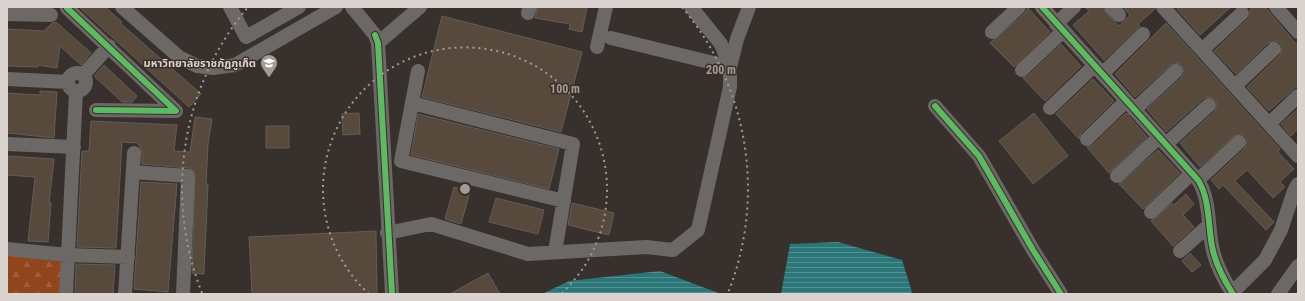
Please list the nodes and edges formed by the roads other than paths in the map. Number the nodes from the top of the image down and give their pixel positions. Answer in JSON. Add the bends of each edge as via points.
{"nodes":[{"id":1,"x":122,"y":7,"type":"edge"},
{"id":2,"x":230,"y":7,"type":"edge"},
{"id":3,"x":300,"y":7,"type":"edge"},
{"id":4,"x":336,"y":7,"type":"edge"},
{"id":5,"x":352,"y":7,"type":"edge"},
{"id":6,"x":420,"y":7,"type":"edge"},
{"id":7,"x":606,"y":7,"type":"edge"},
{"id":8,"x":691,"y":7,"type":"edge"},
{"id":9,"x":749,"y":7,"type":"edge"},
{"id":10,"x":1019,"y":7,"type":"edge"},
{"id":11,"x":1042,"y":7,"type":"edge"},
{"id":12,"x":1074,"y":7,"type":"edge"},
{"id":13,"x":1276,"y":7,"type":"edge"},
{"id":14,"x":67,"y":8,"type":"edge"},
{"id":15,"x":1170,"y":9,"type":"edge"},
{"id":16,"x":1242,"y":12,"type":"dead end"},
{"id":17,"x":7,"y":14,"type":"edge"},
{"id":18,"x":51,"y":15,"type":"dead end"},
{"id":19,"x":1060,"y":28,"type":"junction"},
{"id":20,"x":992,"y":32,"type":"dead end"},
{"id":21,"x":1298,"y":32,"type":"edge"},
{"id":22,"x":1143,"y":34,"type":"dead end"},
{"id":23,"x":611,"y":38,"type":"dead end"},
{"id":24,"x":377,"y":39,"type":"junction"},
{"id":25,"x":109,"y":46,"type":"junction"},
{"id":26,"x":597,"y":47,"type":"dead end"},
{"id":27,"x":1274,"y":49,"type":"dead end"},
{"id":28,"x":1202,"y":50,"type":"junction"},
{"id":29,"x":730,"y":67,"type":"junction"},
{"id":30,"x":1022,"y":70,"type":"dead end"},
{"id":31,"x":1098,"y":70,"type":"junction"},
{"id":32,"x":1176,"y":70,"type":"dead end"},
{"id":33,"x":418,"y":71,"type":"dead end"},
{"id":34,"x":7,"y":79,"type":"edge"},
{"id":35,"x":1235,"y":86,"type":"junction"},
{"id":36,"x":72,"y":87,"type":"junction"},
{"id":37,"x":1298,"y":96,"type":"edge"},
{"id":38,"x":412,"y":103,"type":"junction"},
{"id":39,"x":1210,"y":105,"type":"dead end"},
{"id":40,"x":935,"y":106,"type":"dead end"},
{"id":41,"x":1130,"y":106,"type":"junction"},
{"id":42,"x":1050,"y":108,"type":"dead end"},
{"id":43,"x":96,"y":110,"type":"dead end"},
{"id":44,"x":1269,"y":124,"type":"junction"},
{"id":45,"x":1087,"y":139,"type":"dead end"},
{"id":46,"x":1163,"y":141,"type":"junction"},
{"id":47,"x":1239,"y":142,"type":"dead end"},
{"id":48,"x":7,"y":144,"type":"edge"},
{"id":49,"x":74,"y":147,"type":"junction"},
{"id":50,"x":134,"y":153,"type":"dead end"},
{"id":51,"x":1298,"y":156,"type":"edge"},
{"id":52,"x":133,"y":172,"type":"junction"},
{"id":53,"x":1117,"y":176,"type":"dead end"},
{"id":54,"x":1195,"y":177,"type":"junction"},
{"id":55,"x":1298,"y":184,"type":"edge"},
{"id":56,"x":564,"y":201,"type":"junction"},
{"id":57,"x":1151,"y":212,"type":"dead end"},
{"id":58,"x":1209,"y":225,"type":"junction"},
{"id":59,"x":388,"y":233,"type":"junction"},
{"id":60,"x":7,"y":249,"type":"edge"},
{"id":61,"x":1180,"y":251,"type":"dead end"},
{"id":62,"x":556,"y":252,"type":"junction"},
{"id":63,"x":68,"y":254,"type":"junction"},
{"id":64,"x":128,"y":256,"type":"junction"},
{"id":65,"x":1298,"y":266,"type":"edge"},
{"id":66,"x":66,"y":294,"type":"edge"},
{"id":67,"x":126,"y":294,"type":"edge"},
{"id":68,"x":183,"y":294,"type":"edge"},
{"id":69,"x":392,"y":294,"type":"edge"},
{"id":70,"x":1061,"y":294,"type":"edge"},
{"id":71,"x":1233,"y":294,"type":"edge"},
{"id":72,"x":1278,"y":294,"type":"edge"}],
"edges":[{"from":1,"to":4,"type":"street","via":[[178,57],[197,66],[213,68],[235,65]]},
{"from":2,"to":3,"type":"street","via":[[246,37]]},
{"from":5,"to":24,"type":"street"},
{"from":6,"to":24,"type":"street"},
{"from":7,"to":26,"type":"street"},
{"from":8,"to":29,"type":"street","via":[[721,44]]},
{"from":9,"to":29,"type":"street"},
{"from":10,"to":20,"type":"street"},
{"from":11,"to":19,"type":"street"},
{"from":12,"to":19,"type":"street"},
{"from":13,"to":21,"type":"street"},
{"from":14,"to":25,"type":"street"},
{"from":15,"to":28,"type":"street"},
{"from":16,"to":28,"type":"street"},
{"from":17,"to":18,"type":"street"},
{"from":19,"to":30,"type":"street"},
{"from":19,"to":31,"type":"street"},
{"from":22,"to":31,"type":"street"},
{"from":23,"to":29,"type":"street"},
{"from":24,"to":59,"type":"street"},
{"from":25,"to":36,"type":"street","via":[[83,75],[86,80],[84,89]]},
{"from":25,"to":43,"type":"street","via":[[176,111]]},
{"from":27,"to":35,"type":"street"},
{"from":28,"to":35,"type":"street"},
{"from":29,"to":62,"type":"street","via":[[730,87],[698,230],[673,250],[646,247]]},
{"from":31,"to":41,"type":"street"},
{"from":31,"to":42,"type":"street"},
{"from":32,"to":41,"type":"street"},
{"from":33,"to":38,"type":"street"},
{"from":34,"to":36,"type":"street"},
{"from":35,"to":44,"type":"street"},
{"from":36,"to":49,"type":"street"},
{"from":37,"to":44,"type":"street"},
{"from":38,"to":56,"type":"street","via":[[573,144]]},
{"from":38,"to":56,"type":"street","via":[[401,161]]},
{"from":39,"to":46,"type":"street"},
{"from":40,"to":70,"type":"street","via":[[979,156]]},
{"from":41,"to":45,"type":"street"},
{"from":41,"to":46,"type":"street"},
{"from":44,"to":51,"type":"street"},
{"from":46,"to":53,"type":"street"},
{"from":46,"to":54,"type":"street"},
{"from":47,"to":54,"type":"street"},
{"from":48,"to":49,"type":"street"},
{"from":49,"to":63,"type":"street"},
{"from":50,"to":52,"type":"street"},
{"from":52,"to":64,"type":"street"},
{"from":52,"to":68,"type":"street","via":[[188,176]]},
{"from":54,"to":57,"type":"street"},
{"from":54,"to":58,"type":"street","via":[[1205,196]]},
{"from":55,"to":71,"type":"street","via":[[1281,230],[1265,260]]},
{"from":56,"to":62,"type":"street"},
{"from":58,"to":61,"type":"street"},
{"from":58,"to":71,"type":"street","via":[[1216,263]]},
{"from":59,"to":62,"type":"street","via":[[430,224],[528,254]]},
{"from":59,"to":69,"type":"street"},
{"from":60,"to":63,"type":"street"},
{"from":63,"to":64,"type":"street"},
{"from":63,"to":66,"type":"street"},
{"from":64,"to":67,"type":"street"},
{"from":65,"to":72,"type":"street"}]}
